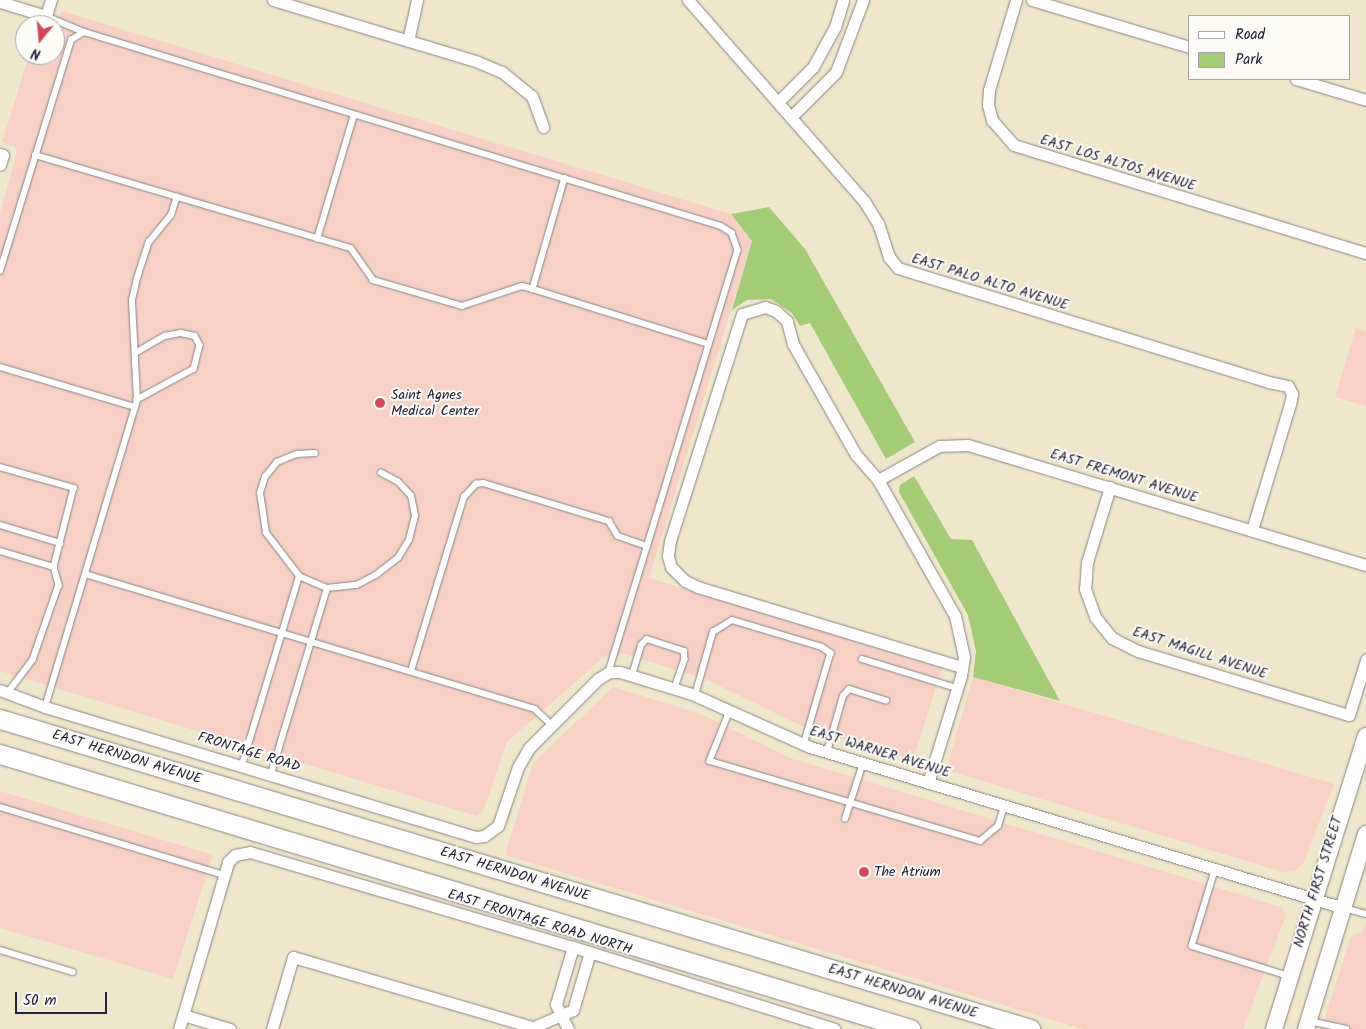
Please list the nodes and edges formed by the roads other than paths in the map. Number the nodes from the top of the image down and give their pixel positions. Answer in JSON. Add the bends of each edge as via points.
{"nodes":[{"id":1,"x":51,"y":0,"type":"edge"},
{"id":2,"x":273,"y":0,"type":"edge"},
{"id":3,"x":417,"y":0,"type":"edge"},
{"id":4,"x":688,"y":0,"type":"edge"},
{"id":5,"x":843,"y":0,"type":"edge"},
{"id":6,"x":863,"y":0,"type":"edge"},
{"id":7,"x":1016,"y":0,"type":"edge"},
{"id":8,"x":1032,"y":0,"type":"edge"},
{"id":9,"x":0,"y":2,"type":"edge"},
{"id":10,"x":43,"y":15,"type":"edge"},
{"id":11,"x":46,"y":15,"type":"edge"},
{"id":12,"x":65,"y":24,"type":"edge"},
{"id":13,"x":84,"y":32,"type":"junction"},
{"id":14,"x":408,"y":41,"type":"junction"},
{"id":15,"x":1188,"y":46,"type":"edge"},
{"id":16,"x":1299,"y":80,"type":"edge"},
{"id":17,"x":1366,"y":100,"type":"edge"},
{"id":18,"x":778,"y":102,"type":"junction"},
{"id":19,"x":354,"y":115,"type":"junction"},
{"id":20,"x":791,"y":117,"type":"junction"},
{"id":21,"x":543,"y":127,"type":"dead end"},
{"id":22,"x":35,"y":155,"type":"junction"},
{"id":23,"x":565,"y":178,"type":"junction"},
{"id":24,"x":177,"y":197,"type":"junction"},
{"id":25,"x":317,"y":239,"type":"junction"},
{"id":26,"x":1366,"y":253,"type":"edge"},
{"id":27,"x":0,"y":271,"type":"edge"},
{"id":28,"x":532,"y":289,"type":"junction"},
{"id":29,"x":709,"y":344,"type":"junction"},
{"id":30,"x":137,"y":352,"type":"junction"},
{"id":31,"x":0,"y":367,"type":"edge"},
{"id":32,"x":137,"y":400,"type":"junction"},
{"id":33,"x":135,"y":407,"type":"junction"},
{"id":34,"x":315,"y":453,"type":"dead end"},
{"id":35,"x":0,"y":467,"type":"edge"},
{"id":36,"x":381,"y":473,"type":"dead end"},
{"id":37,"x":878,"y":480,"type":"junction"},
{"id":38,"x":1110,"y":487,"type":"junction"},
{"id":39,"x":0,"y":525,"type":"edge"},
{"id":40,"x":1252,"y":530,"type":"junction"},
{"id":41,"x":60,"y":543,"type":"junction"},
{"id":42,"x":648,"y":546,"type":"junction"},
{"id":43,"x":0,"y":551,"type":"edge"},
{"id":44,"x":1366,"y":565,"type":"edge"},
{"id":45,"x":54,"y":567,"type":"junction"},
{"id":46,"x":85,"y":574,"type":"junction"},
{"id":47,"x":299,"y":576,"type":"junction"},
{"id":48,"x":327,"y":588,"type":"junction"},
{"id":49,"x":282,"y":632,"type":"junction"},
{"id":50,"x":312,"y":641,"type":"junction"},
{"id":51,"x":862,"y":659,"type":"dead end"},
{"id":52,"x":1366,"y":660,"type":"edge"},
{"id":53,"x":962,"y":667,"type":"junction"},
{"id":54,"x":412,"y":671,"type":"junction"},
{"id":55,"x":609,"y":672,"type":"junction"},
{"id":56,"x":632,"y":675,"type":"junction"},
{"id":57,"x":675,"y":688,"type":"junction"},
{"id":58,"x":956,"y":688,"type":"junction"},
{"id":59,"x":4,"y":692,"type":"edge"},
{"id":60,"x":695,"y":695,"type":"junction"},
{"id":61,"x":886,"y":700,"type":"dead end"},
{"id":62,"x":44,"y":707,"type":"junction"},
{"id":63,"x":730,"y":711,"type":"junction"},
{"id":64,"x":0,"y":719,"type":"edge"},
{"id":65,"x":552,"y":726,"type":"junction"},
{"id":66,"x":1366,"y":736,"type":"edge"},
{"id":67,"x":804,"y":744,"type":"junction"},
{"id":68,"x":826,"y":752,"type":"junction"},
{"id":69,"x":0,"y":754,"type":"edge"},
{"id":70,"x":863,"y":763,"type":"junction"},
{"id":71,"x":242,"y":765,"type":"junction"},
{"id":72,"x":270,"y":774,"type":"junction"},
{"id":73,"x":928,"y":782,"type":"junction"},
{"id":74,"x":850,"y":802,"type":"junction"},
{"id":75,"x":1004,"y":806,"type":"junction"},
{"id":76,"x":0,"y":807,"type":"edge"},
{"id":77,"x":845,"y":819,"type":"dead end"},
{"id":78,"x":1366,"y":834,"type":"edge"},
{"id":79,"x":1215,"y":871,"type":"junction"},
{"id":80,"x":224,"y":875,"type":"junction"},
{"id":81,"x":1312,"y":900,"type":"junction"},
{"id":82,"x":1344,"y":908,"type":"junction"},
{"id":83,"x":1366,"y":914,"type":"edge"},
{"id":84,"x":573,"y":947,"type":"junction"},
{"id":85,"x":0,"y":950,"type":"edge"},
{"id":86,"x":590,"y":952,"type":"junction"},
{"id":87,"x":72,"y":972,"type":"dead end"},
{"id":88,"x":1289,"y":976,"type":"junction"},
{"id":89,"x":184,"y":1015,"type":"junction"},
{"id":90,"x":561,"y":1016,"type":"junction"},
{"id":91,"x":1307,"y":1025,"type":"edge"},
{"id":92,"x":531,"y":1028,"type":"edge"},
{"id":93,"x":181,"y":1029,"type":"edge"},
{"id":94,"x":230,"y":1029,"type":"edge"},
{"id":95,"x":272,"y":1029,"type":"edge"},
{"id":96,"x":568,"y":1029,"type":"edge"},
{"id":97,"x":834,"y":1029,"type":"edge"},
{"id":98,"x":910,"y":1029,"type":"edge"},
{"id":99,"x":1030,"y":1029,"type":"edge"},
{"id":100,"x":1274,"y":1029,"type":"edge"},
{"id":101,"x":1346,"y":1029,"type":"edge"}],
"edges":[{"from":1,"to":11,"type":"street"},
{"from":2,"to":14,"type":"street"},
{"from":3,"to":14,"type":"street"},
{"from":4,"to":18,"type":"street","name":"EAST PALO ALTO AVENUE"},
{"from":5,"to":18,"type":"street","via":[[830,40],[813,67]]},
{"from":6,"to":20,"type":"street","via":[[836,72]]},
{"from":7,"to":26,"type":"street","name":"EAST LOS ALTOS AVENUE","via":[[989,90],[988,105],[992,120],[1014,145]]},
{"from":8,"to":15,"type":"street"},
{"from":9,"to":10,"type":"street"},
{"from":12,"to":13,"type":"lane"},
{"from":13,"to":19,"type":"lane"},
{"from":13,"to":22,"type":"lane","via":[[71,40]]},
{"from":14,"to":21,"type":"street","via":[[502,72],[532,96]]},
{"from":16,"to":17,"type":"street"},
{"from":18,"to":20,"type":"street","name":"EAST PALO ALTO AVENUE"},
{"from":19,"to":23,"type":"lane"},
{"from":19,"to":25,"type":"lane"},
{"from":20,"to":40,"type":"street","name":"EAST PALO ALTO AVENUE","via":[[864,201],[878,223],[889,257],[898,268],[1258,380],[1288,386],[1292,394],[1290,404]]},
{"from":22,"to":24,"type":"lane"},
{"from":22,"to":27,"type":"lane"},
{"from":23,"to":28,"type":"lane"},
{"from":23,"to":29,"type":"lane","via":[[732,232],[738,250]]},
{"from":24,"to":25,"type":"lane"},
{"from":24,"to":30,"type":"lane","via":[[170,215],[149,242],[137,278],[132,300]]},
{"from":25,"to":28,"type":"lane","via":[[351,248],[373,280],[462,306],[522,286]]},
{"from":28,"to":29,"type":"lane"},
{"from":29,"to":42,"type":"lane"},
{"from":30,"to":32,"type":"lane"},
{"from":30,"to":32,"type":"lane","via":[[165,336],[181,333],[195,336],[200,345],[194,369]]},
{"from":31,"to":33,"type":"lane"},
{"from":32,"to":33,"type":"lane"},
{"from":33,"to":46,"type":"lane"},
{"from":34,"to":47,"type":"lane","via":[[297,454],[277,462],[265,477],[260,493],[266,533]]},
{"from":35,"to":41,"type":"lane","via":[[74,488]]},
{"from":36,"to":48,"type":"lane","via":[[406,488],[411,496],[415,516],[409,540],[398,558],[376,576],[357,585]]},
{"from":37,"to":38,"type":"street","name":"EAST FREMONT AVENUE","via":[[939,446],[956,444],[982,448]]},
{"from":37,"to":53,"type":"street","via":[[955,616],[963,643]]},
{"from":37,"to":53,"type":"street","via":[[856,456],[793,344],[787,321],[776,311],[765,307],[753,308],[738,320],[670,541],[668,556],[671,567],[685,582],[698,587]]},
{"from":38,"to":40,"type":"street","name":"EAST FREMONT AVENUE"},
{"from":38,"to":52,"type":"street","name":"EAST MAGILL AVENUE","via":[[1087,562],[1085,590],[1095,616],[1112,638],[1138,651],[1349,715]]},
{"from":39,"to":41,"type":"lane"},
{"from":40,"to":44,"type":"street","name":"EAST FREMONT AVENUE"},
{"from":41,"to":45,"type":"lane"},
{"from":42,"to":54,"type":"lane","via":[[618,536],[609,521],[484,483],[471,487],[461,508]]},
{"from":42,"to":55,"type":"lane"},
{"from":43,"to":45,"type":"lane"},
{"from":45,"to":59,"type":"lane","via":[[59,585],[33,660]]},
{"from":46,"to":49,"type":"lane"},
{"from":46,"to":62,"type":"lane"},
{"from":47,"to":48,"type":"lane"},
{"from":47,"to":49,"type":"lane"},
{"from":48,"to":50,"type":"lane"},
{"from":49,"to":50,"type":"lane"},
{"from":49,"to":71,"type":"lane"},
{"from":50,"to":54,"type":"lane"},
{"from":50,"to":72,"type":"lane"},
{"from":51,"to":58,"type":"lane"},
{"from":53,"to":58,"type":"street"},
{"from":54,"to":65,"type":"lane","via":[[535,709]]},
{"from":55,"to":56,"type":"street","name":"EAST WARNER AVENUE"},
{"from":55,"to":65,"type":"street"},
{"from":56,"to":57,"type":"street","name":"EAST WARNER AVENUE"},
{"from":56,"to":57,"type":"lane","via":[[641,646],[647,639],[684,651],[685,659]]},
{"from":57,"to":60,"type":"street","name":"EAST WARNER AVENUE"},
{"from":58,"to":73,"type":"street"},
{"from":59,"to":62,"type":"street","name":"FRONTAGE ROAD"},
{"from":60,"to":63,"type":"street","name":"EAST WARNER AVENUE"},
{"from":60,"to":67,"type":"lane","via":[[714,632],[732,620],[822,647],[831,653]]},
{"from":61,"to":68,"type":"lane","via":[[849,689],[843,696]]},
{"from":62,"to":71,"type":"street","name":"FRONTAGE ROAD"},
{"from":63,"to":67,"type":"street","name":"EAST WARNER AVENUE"},
{"from":63,"to":74,"type":"lane","via":[[710,761]]},
{"from":64,"to":99,"type":"main road","name":"EAST HERNDON AVENUE"},
{"from":65,"to":72,"type":"street","name":"FRONTAGE ROAD","via":[[524,754],[504,814],[490,832],[476,837]]},
{"from":66,"to":81,"type":"main road","name":"NORTH FIRST STREET"},
{"from":67,"to":68,"type":"street","name":"EAST WARNER AVENUE"},
{"from":68,"to":70,"type":"street","name":"EAST WARNER AVENUE"},
{"from":69,"to":98,"type":"main road"},
{"from":70,"to":73,"type":"street","name":"EAST WARNER AVENUE"},
{"from":70,"to":74,"type":"lane"},
{"from":71,"to":72,"type":"street","name":"FRONTAGE ROAD"},
{"from":73,"to":75,"type":"street","name":"EAST WARNER AVENUE"},
{"from":74,"to":75,"type":"lane","via":[[980,841],[998,826]]},
{"from":74,"to":77,"type":"lane"},
{"from":75,"to":79,"type":"street","name":"EAST WARNER AVENUE"},
{"from":76,"to":80,"type":"lane"},
{"from":78,"to":82,"type":"main road"},
{"from":79,"to":81,"type":"street","name":"EAST WARNER AVENUE"},
{"from":79,"to":88,"type":"lane","via":[[1192,946]]},
{"from":80,"to":84,"type":"street","name":"EAST FRONTAGE ROAD NORTH","via":[[235,854],[250,852]]},
{"from":80,"to":89,"type":"street"},
{"from":81,"to":82,"type":"street","name":"EAST WARNER AVENUE"},
{"from":81,"to":88,"type":"main road","name":"NORTH FIRST STREET"},
{"from":82,"to":83,"type":"lane"},
{"from":82,"to":91,"type":"main road"},
{"from":84,"to":86,"type":"street","name":"EAST FRONTAGE ROAD NORTH"},
{"from":84,"to":90,"type":"street","via":[[556,1004]]},
{"from":85,"to":87,"type":"lane"},
{"from":86,"to":90,"type":"street","via":[[573,1010]]},
{"from":86,"to":97,"type":"street","name":"EAST FRONTAGE ROAD NORTH"},
{"from":88,"to":100,"type":"main road","name":"NORTH FIRST STREET"},
{"from":89,"to":93,"type":"street"},
{"from":89,"to":94,"type":"street"},
{"from":90,"to":92,"type":"street"},
{"from":90,"to":96,"type":"street"},
{"from":91,"to":101,"type":"lane"},
{"from":92,"to":95,"type":"street","via":[[294,957]]}]}
